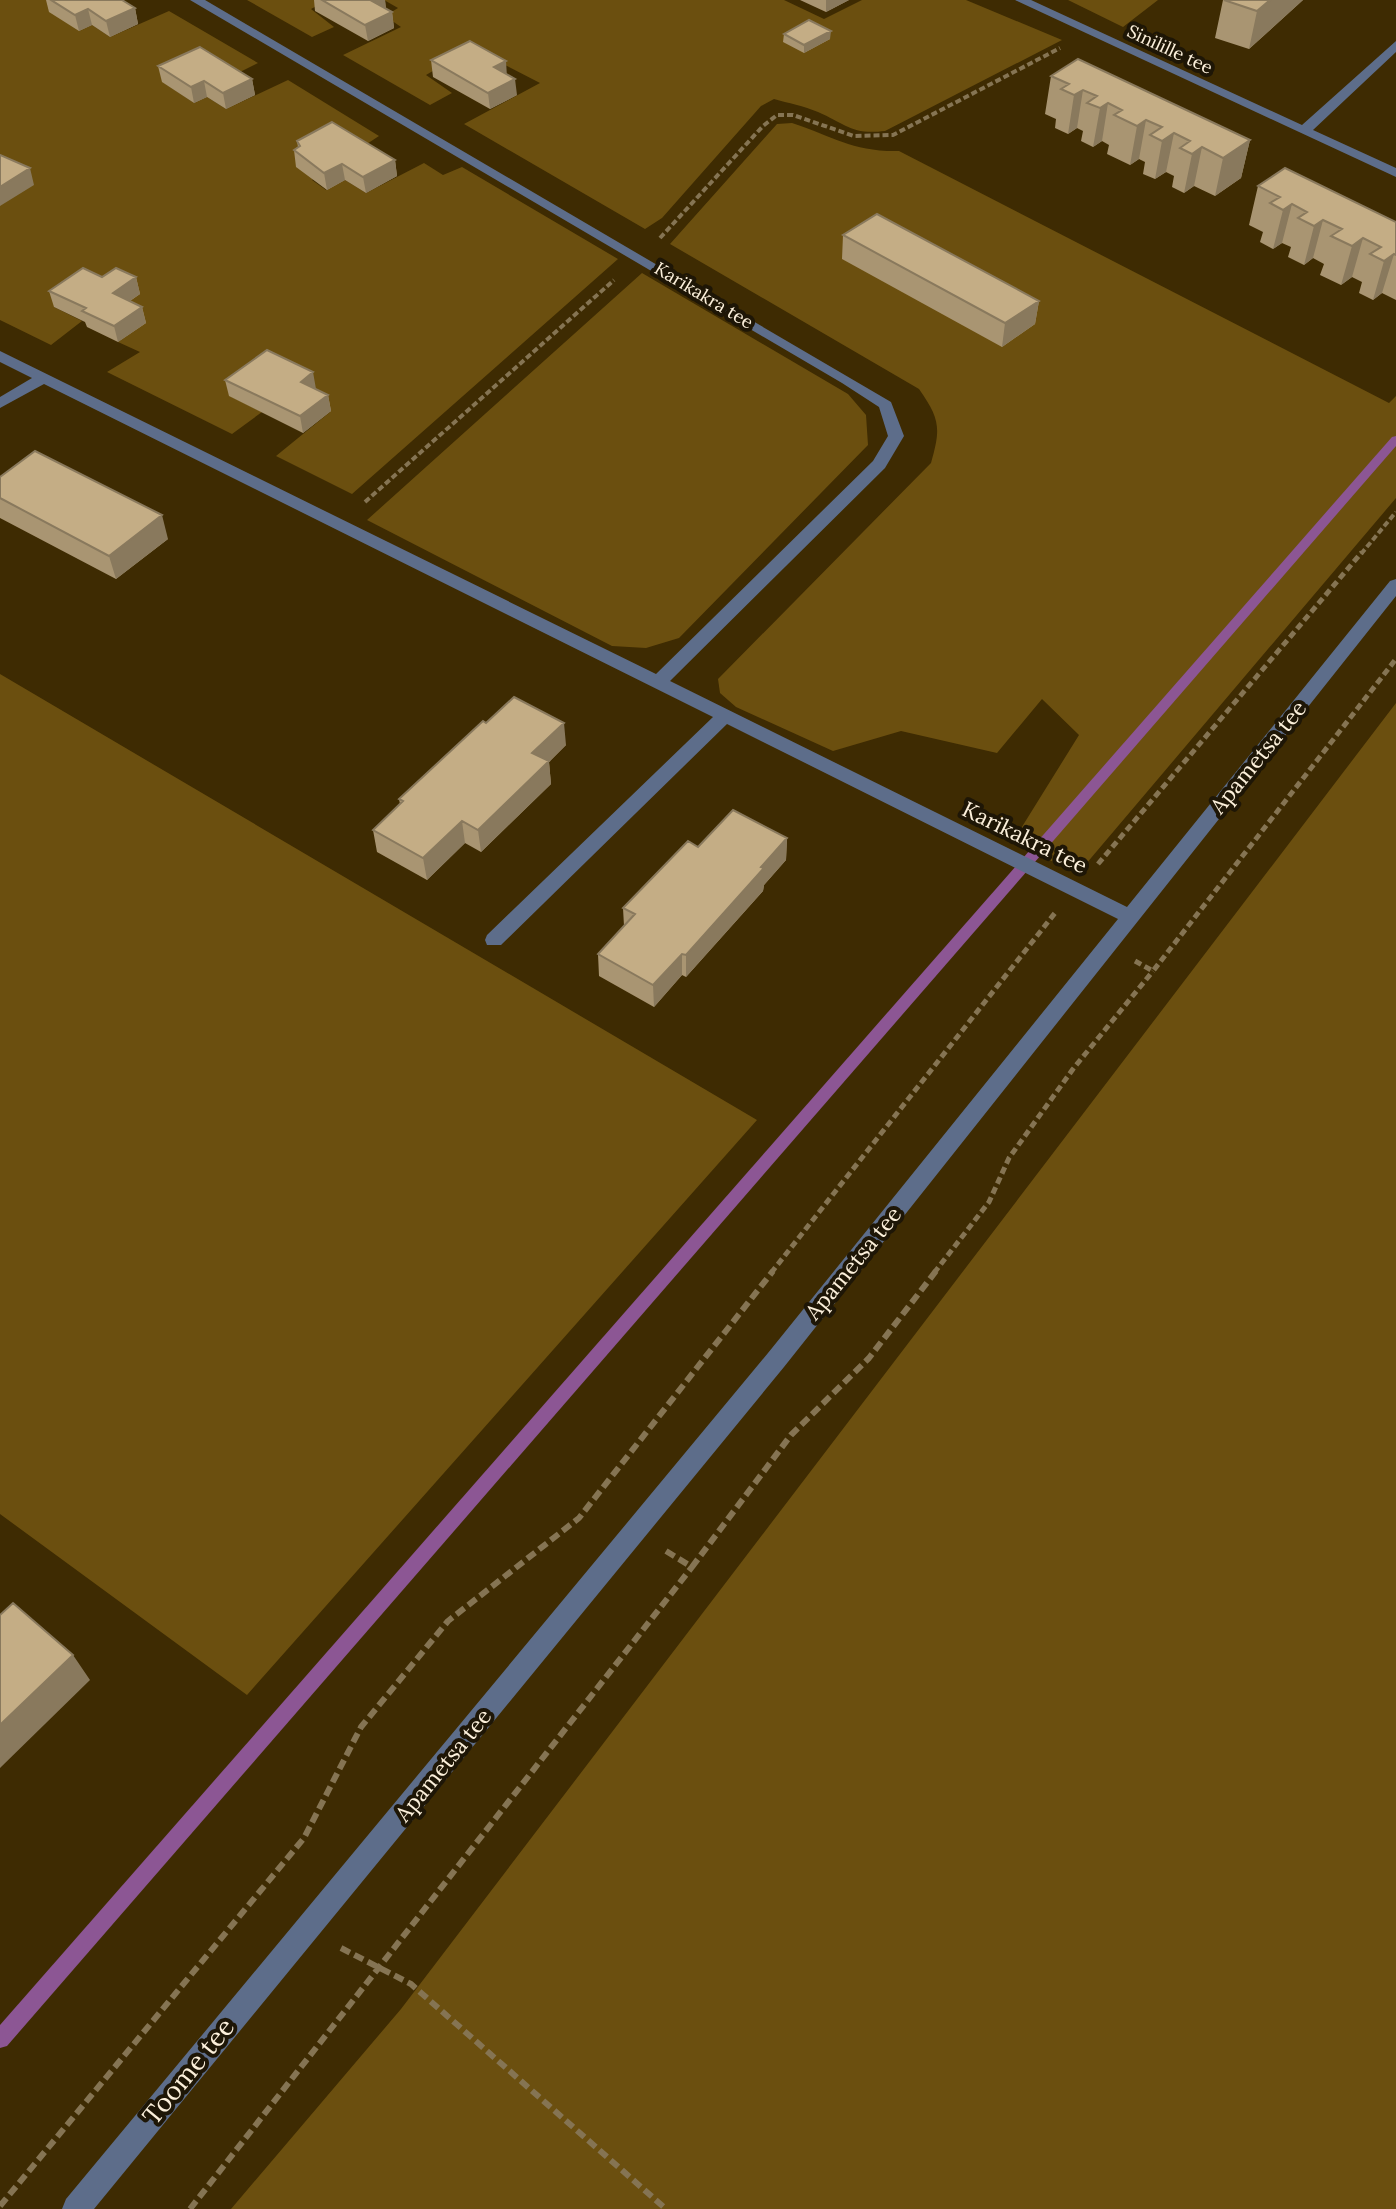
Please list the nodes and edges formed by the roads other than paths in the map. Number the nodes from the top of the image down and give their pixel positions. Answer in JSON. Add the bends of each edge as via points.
{"nodes":[{"id":1,"x":196,"y":0,"type":"edge"},
{"id":2,"x":1021,"y":0,"type":"edge"},
{"id":3,"x":1396,"y":45,"type":"edge"},
{"id":4,"x":1304,"y":131,"type":"junction"},
{"id":5,"x":1396,"y":173,"type":"edge"},
{"id":6,"x":0,"y":356,"type":"edge"},
{"id":7,"x":43,"y":378,"type":"junction"},
{"id":8,"x":0,"y":403,"type":"edge"},
{"id":9,"x":1396,"y":585,"type":"edge"},
{"id":10,"x":658,"y":682,"type":"junction"},
{"id":11,"x":725,"y":715,"type":"junction"},
{"id":12,"x":1130,"y":917,"type":"junction"},
{"id":13,"x":494,"y":940,"type":"dead end"},
{"id":14,"x":300,"y":1933,"type":"joint"},
{"id":15,"x":76,"y":2209,"type":"edge"}],
"edges":[{"from":1,"to":10,"type":"street","name":"Karikakra tee","via":[[886,405],[896,436],[879,464]]},
{"from":2,"to":4,"type":"street","name":"Sinilille tee"},
{"from":3,"to":4,"type":"street"},
{"from":4,"to":5,"type":"street","name":"Sinilille tee"},
{"from":6,"to":7,"type":"street","name":"Karikakra tee"},
{"from":7,"to":8,"type":"street"},
{"from":7,"to":10,"type":"street","name":"Karikakra tee"},
{"from":9,"to":12,"type":"street","name":"Apametsa tee"},
{"from":10,"to":11,"type":"street","name":"Karikakra tee"},
{"from":11,"to":12,"type":"street","name":"Karikakra tee"},
{"from":11,"to":13,"type":"street"},
{"from":12,"to":14,"type":"street","name":"Apametsa tee","via":[[635,1531]]},
{"from":14,"to":15,"type":"street","name":"Toome tee"}]}
